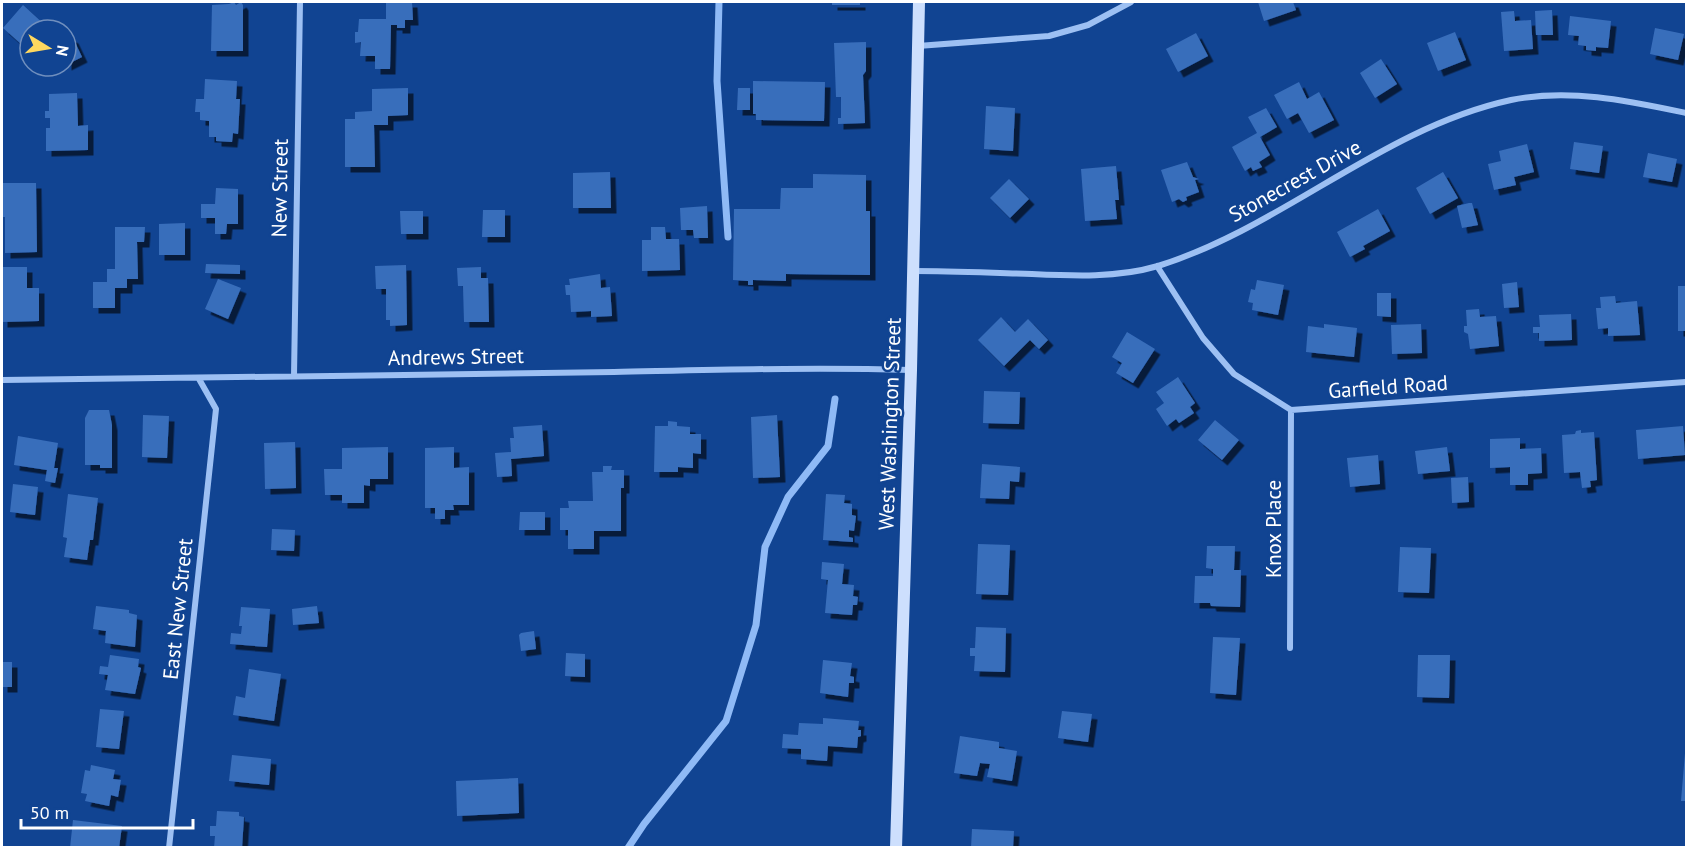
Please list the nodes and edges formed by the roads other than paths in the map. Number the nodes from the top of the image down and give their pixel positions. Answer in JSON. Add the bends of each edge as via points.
{"nodes":[{"id":1,"x":300,"y":2,"type":"edge"},
{"id":2,"x":919,"y":2,"type":"edge"},
{"id":3,"x":1131,"y":2,"type":"edge"},
{"id":4,"x":918,"y":46,"type":"junction"},
{"id":5,"x":1686,"y":113,"type":"edge"},
{"id":6,"x":1157,"y":266,"type":"junction"},
{"id":7,"x":914,"y":271,"type":"junction"},
{"id":8,"x":911,"y":370,"type":"junction"},
{"id":9,"x":294,"y":376,"type":"junction"},
{"id":10,"x":199,"y":379,"type":"junction"},
{"id":11,"x":2,"y":380,"type":"edge"},
{"id":12,"x":1686,"y":382,"type":"edge"},
{"id":13,"x":1291,"y":410,"type":"junction"},
{"id":14,"x":1290,"y":648,"type":"dead end"},
{"id":15,"x":169,"y":848,"type":"edge"},
{"id":16,"x":896,"y":848,"type":"edge"}],
"edges":[{"from":1,"to":9,"type":"street","name":"New Street"},
{"from":2,"to":4,"type":"main road","name":"West Washington Street"},
{"from":3,"to":4,"type":"street","via":[[1088,25],[1049,36]]},
{"from":4,"to":7,"type":"main road","name":"West Washington Street"},
{"from":5,"to":6,"type":"street","name":"Stonecrest Drive","via":[[1606,97],[1511,100],[1453,118],[1380,152],[1268,218],[1199,252]]},
{"from":6,"to":7,"type":"street","name":"Stonecrest Drive","via":[[1124,274],[1081,276]]},
{"from":6,"to":13,"type":"street","via":[[1203,338],[1234,374]]},
{"from":7,"to":8,"type":"main road","name":"West Washington Street"},
{"from":8,"to":9,"type":"street","name":"Andrews Street"},
{"from":8,"to":16,"type":"main road","name":"West Washington Street"},
{"from":9,"to":10,"type":"street","name":"Andrews Street"},
{"from":10,"to":11,"type":"street","name":"Andrews Street"},
{"from":10,"to":15,"type":"street","name":"East New Street","via":[[216,408]]},
{"from":12,"to":13,"type":"street","name":"Garfield Road"},
{"from":13,"to":14,"type":"street","name":"Knox Place"}]}
